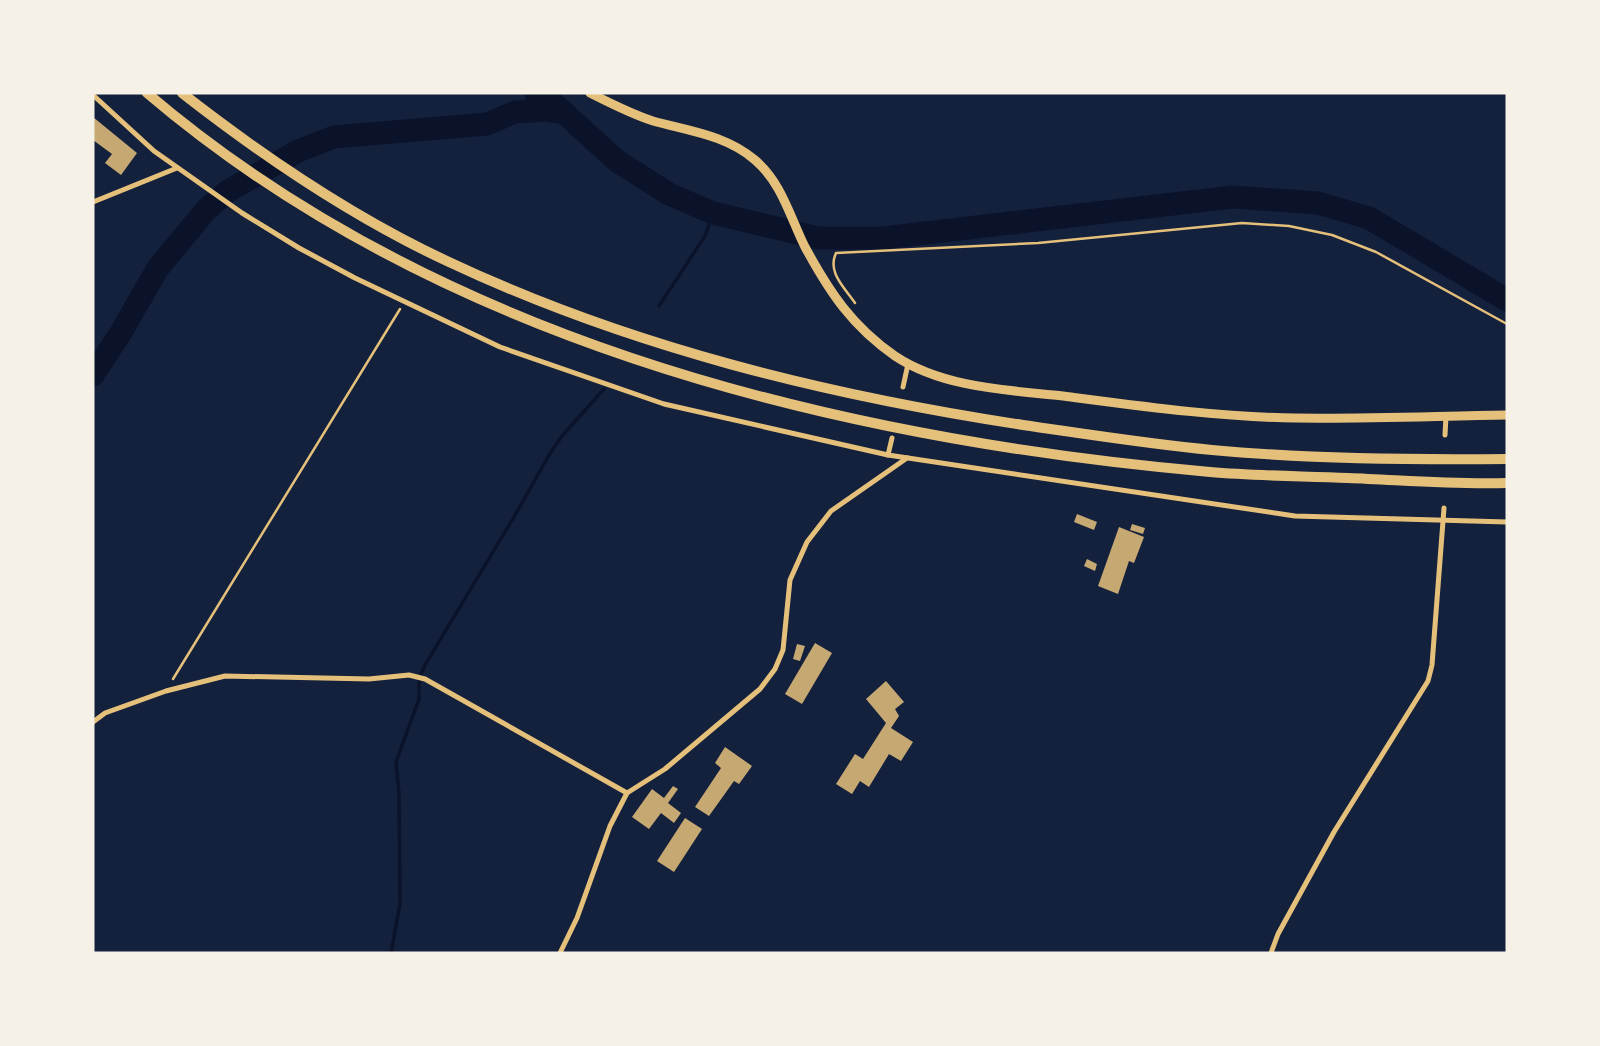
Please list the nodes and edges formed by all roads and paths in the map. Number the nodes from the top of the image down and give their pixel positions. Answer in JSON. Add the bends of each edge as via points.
{"nodes":[{"id":1,"x":147,"y":93,"type":"edge"},
{"id":2,"x":181,"y":93,"type":"edge"},
{"id":3,"x":590,"y":93,"type":"edge"},
{"id":4,"x":93,"y":95,"type":"edge"},
{"id":5,"x":177,"y":168,"type":"junction"},
{"id":6,"x":93,"y":202,"type":"edge"},
{"id":7,"x":404,"y":301,"type":"junction"},
{"id":8,"x":852,"y":320,"type":"junction"},
{"id":9,"x":1507,"y":324,"type":"edge"},
{"id":10,"x":908,"y":364,"type":"junction"},
{"id":11,"x":902,"y":387,"type":"dead end"},
{"id":12,"x":1507,"y":415,"type":"edge"},
{"id":13,"x":1446,"y":416,"type":"junction"},
{"id":14,"x":1445,"y":435,"type":"dead end"},
{"id":15,"x":892,"y":439,"type":"dead end"},
{"id":16,"x":888,"y":455,"type":"junction"},
{"id":17,"x":907,"y":458,"type":"junction"},
{"id":18,"x":1507,"y":459,"type":"edge"},
{"id":19,"x":1507,"y":483,"type":"edge"},
{"id":20,"x":1444,"y":508,"type":"dead end"},
{"id":21,"x":1444,"y":521,"type":"junction"},
{"id":22,"x":1507,"y":522,"type":"edge"},
{"id":23,"x":166,"y":691,"type":"junction"},
{"id":24,"x":93,"y":722,"type":"edge"},
{"id":25,"x":627,"y":793,"type":"junction"},
{"id":26,"x":560,"y":953,"type":"edge"},
{"id":27,"x":1271,"y":953,"type":"edge"}],
"edges":[{"from":1,"to":19,"type":"highway","via":[[275,188],[454,287],[607,349],[746,392],[942,436],[1127,463],[1273,476]]},
{"from":2,"to":18,"type":"highway","via":[[331,197],[446,261],[534,300],[686,352],[788,380],[966,416],[1214,450]]},
{"from":3,"to":8,"type":"main road","via":[[640,116],[719,138],[757,162],[782,195],[805,246]]},
{"from":4,"to":5,"type":"street"},
{"from":5,"to":6,"type":"street"},
{"from":5,"to":7,"type":"street","via":[[310,254]]},
{"from":7,"to":16,"type":"street","via":[[500,347],[664,404]]},
{"from":7,"to":23,"type":"path"},
{"from":8,"to":9,"type":"path","via":[[860,310],[832,263],[836,253],[844,251],[1038,243],[1242,223],[1332,235],[1376,252]]},
{"from":8,"to":10,"type":"main road"},
{"from":10,"to":11,"type":"street"},
{"from":10,"to":13,"type":"main road","via":[[962,383],[1182,410],[1294,418]]},
{"from":12,"to":13,"type":"main road"},
{"from":13,"to":14,"type":"street"},
{"from":15,"to":16,"type":"street"},
{"from":16,"to":17,"type":"street"},
{"from":17,"to":21,"type":"street","via":[[1296,516]]},
{"from":17,"to":25,"type":"street","via":[[831,512],[807,542],[790,580],[783,650],[760,689],[665,769]]},
{"from":20,"to":21,"type":"street"},
{"from":21,"to":22,"type":"street"},
{"from":21,"to":27,"type":"street","via":[[1428,681],[1334,832]]},
{"from":23,"to":24,"type":"street","via":[[105,713]]},
{"from":23,"to":25,"type":"street","via":[[225,676],[416,676]]},
{"from":25,"to":26,"type":"street"}]}
